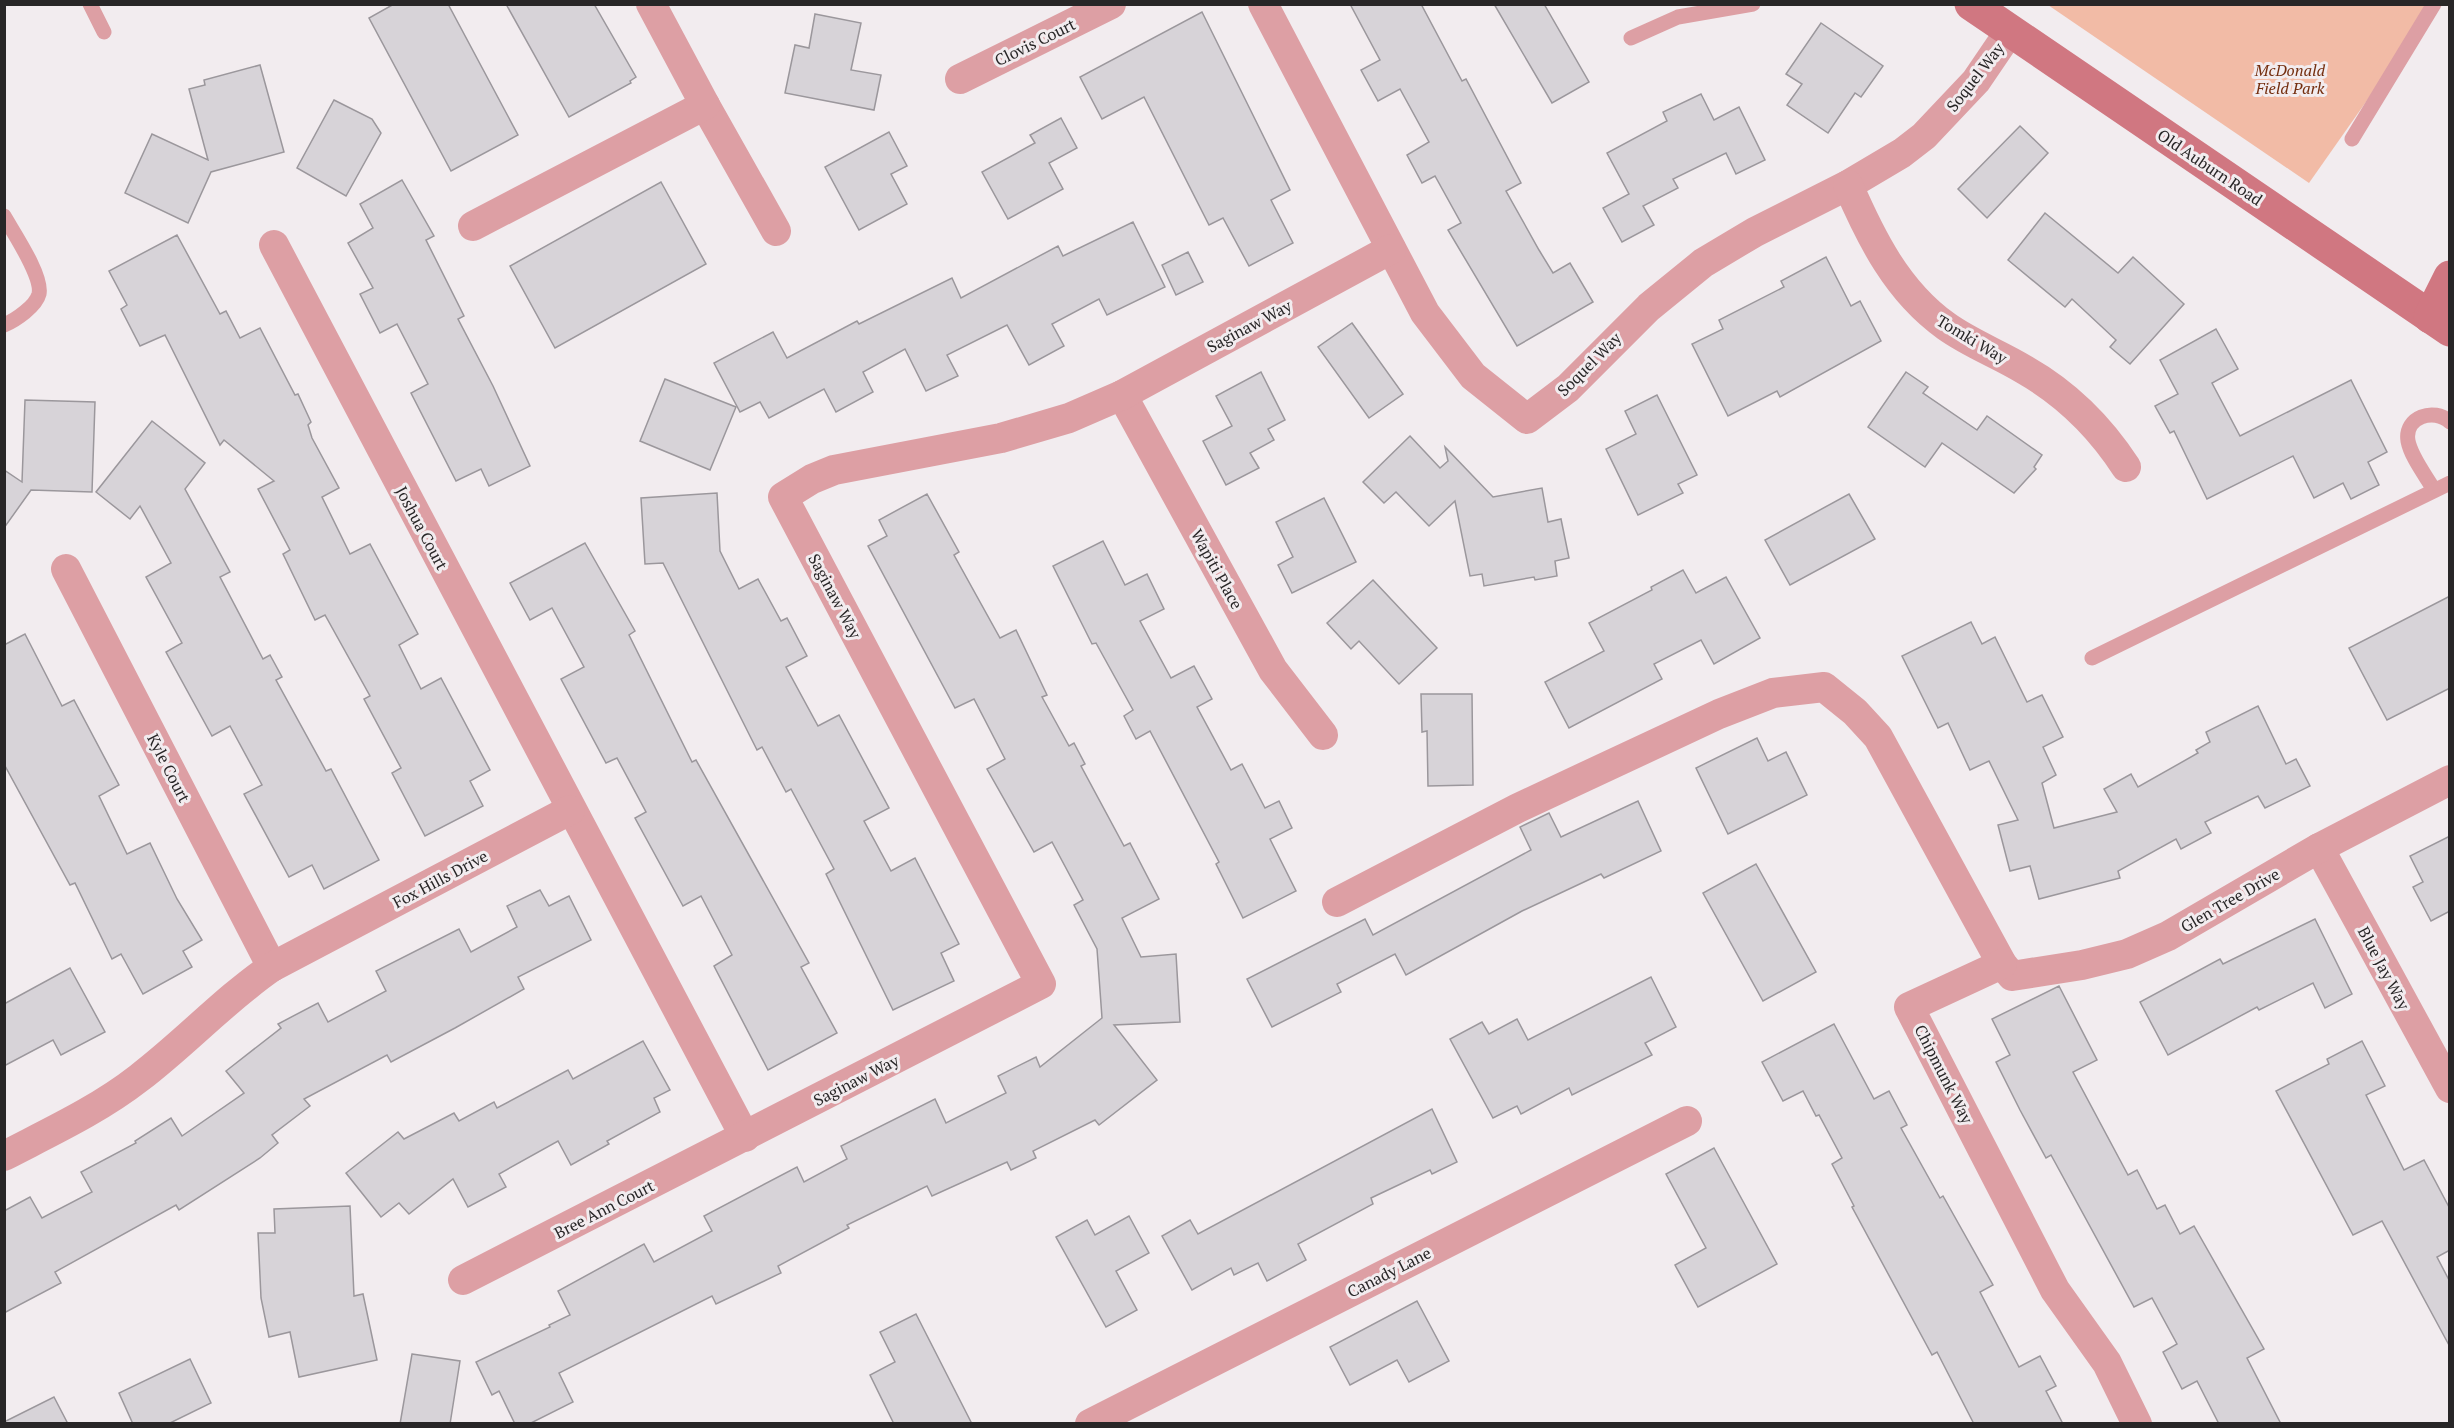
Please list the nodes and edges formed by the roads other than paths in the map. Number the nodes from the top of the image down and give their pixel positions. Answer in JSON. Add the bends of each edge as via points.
{"nodes":[{"id":1,"x":90,"y":4,"type":"edge"},
{"id":2,"x":651,"y":4,"type":"edge"},
{"id":3,"x":1111,"y":4,"type":"edge"},
{"id":4,"x":1263,"y":4,"type":"edge"},
{"id":5,"x":1753,"y":4,"type":"edge"},
{"id":6,"x":1971,"y":4,"type":"edge"},
{"id":7,"x":2434,"y":4,"type":"edge"},
{"id":8,"x":2010,"y":31,"type":"junction"},
{"id":9,"x":104,"y":32,"type":"dead end"},
{"id":10,"x":1631,"y":38,"type":"dead end"},
{"id":11,"x":960,"y":79,"type":"dead end"},
{"id":12,"x":705,"y":105,"type":"junction"},
{"id":13,"x":2352,"y":139,"type":"dead end"},
{"id":14,"x":1848,"y":185,"type":"junction"},
{"id":15,"x":4,"y":216,"type":"edge"},
{"id":16,"x":473,"y":226,"type":"dead end"},
{"id":17,"x":776,"y":231,"type":"dead end"},
{"id":18,"x":274,"y":245,"type":"dead end"},
{"id":19,"x":1391,"y":249,"type":"junction"},
{"id":20,"x":2450,"y":277,"type":"edge"},
{"id":21,"x":2443,"y":317,"type":"edge"},
{"id":22,"x":4,"y":325,"type":"edge"},
{"id":23,"x":1122,"y":395,"type":"junction"},
{"id":24,"x":2450,"y":422,"type":"edge"},
{"id":25,"x":2126,"y":467,"type":"dead end"},
{"id":26,"x":2450,"y":483,"type":"edge"},
{"id":27,"x":2434,"y":490,"type":"junction"},
{"id":28,"x":66,"y":569,"type":"dead end"},
{"id":29,"x":2092,"y":658,"type":"dead end"},
{"id":30,"x":1323,"y":735,"type":"dead end"},
{"id":31,"x":2450,"y":780,"type":"edge"},
{"id":32,"x":570,"y":810,"type":"junction"},
{"id":33,"x":2319,"y":848,"type":"junction"},
{"id":34,"x":1337,"y":902,"type":"dead end"},
{"id":35,"x":2002,"y":964,"type":"junction"},
{"id":36,"x":272,"y":967,"type":"junction"},
{"id":37,"x":2450,"y":1088,"type":"edge"},
{"id":38,"x":1687,"y":1120,"type":"dead end"},
{"id":39,"x":745,"y":1137,"type":"junction"},
{"id":40,"x":4,"y":1156,"type":"edge"},
{"id":41,"x":463,"y":1280,"type":"dead end"},
{"id":42,"x":1090,"y":1424,"type":"edge"},
{"id":43,"x":2137,"y":1424,"type":"edge"}],
"edges":[{"from":1,"to":9,"type":"lane"},
{"from":2,"to":12,"type":"street"},
{"from":3,"to":11,"type":"street","name":"Clovis Court"},
{"from":4,"to":19,"type":"street","name":"Soquel Way"},
{"from":5,"to":10,"type":"lane","via":[[1678,17]]},
{"from":6,"to":8,"type":"main road","name":"Old Auburn Road"},
{"from":7,"to":13,"type":"lane"},
{"from":8,"to":14,"type":"street","name":"Soquel Way","via":[[1976,81],[1940,122],[1902,153]]},
{"from":8,"to":21,"type":"main road","name":"Old Auburn Road"},
{"from":12,"to":16,"type":"street"},
{"from":12,"to":17,"type":"street"},
{"from":14,"to":19,"type":"street","name":"Soquel Way","via":[[1703,263],[1648,306],[1568,388],[1527,419],[1489,390],[1450,349],[1425,313]]},
{"from":14,"to":25,"type":"street","name":"Tomki Way","via":[[1884,259],[1928,311],[1955,332],[2025,369],[2065,396],[2098,429]]},
{"from":15,"to":22,"type":"lane","via":[[35,272],[40,291],[35,302]]},
{"from":18,"to":32,"type":"street","name":"Joshua Court"},
{"from":19,"to":23,"type":"street","name":"Saginaw Way"},
{"from":20,"to":21,"type":"main road"},
{"from":23,"to":30,"type":"street","name":"Wapiti Place","via":[[1273,670]]},
{"from":23,"to":39,"type":"street","name":"Saginaw Way","via":[[1069,418],[1001,438],[834,471],[783,497],[1041,984]]},
{"from":24,"to":27,"type":"lane","via":[[2438,415],[2422,415],[2409,429],[2408,440]]},
{"from":26,"to":27,"type":"lane"},
{"from":27,"to":29,"type":"lane"},
{"from":28,"to":36,"type":"street","name":"Kyle Court"},
{"from":31,"to":33,"type":"street","name":"Glen Tree Drive"},
{"from":32,"to":36,"type":"street","name":"Fox Hills Drive"},
{"from":32,"to":39,"type":"street"},
{"from":33,"to":35,"type":"street","name":"Glen Tree Drive","via":[[2168,936],[2127,954],[2012,976]]},
{"from":33,"to":37,"type":"street","name":"Blue Jay Way"},
{"from":34,"to":35,"type":"street","via":[[1518,808],[1709,719],[1773,693],[1824,687],[1855,712],[1896,765]]},
{"from":35,"to":43,"type":"street","name":"Chipmunk Way","via":[[1909,1007],[2055,1290],[2107,1363]]},
{"from":36,"to":40,"type":"street","name":"Fox Hills Drive","via":[[241,988],[116,1095]]},
{"from":38,"to":42,"type":"street","name":"Canady Lane"},
{"from":39,"to":41,"type":"street","name":"Bree Ann Court"}]}
